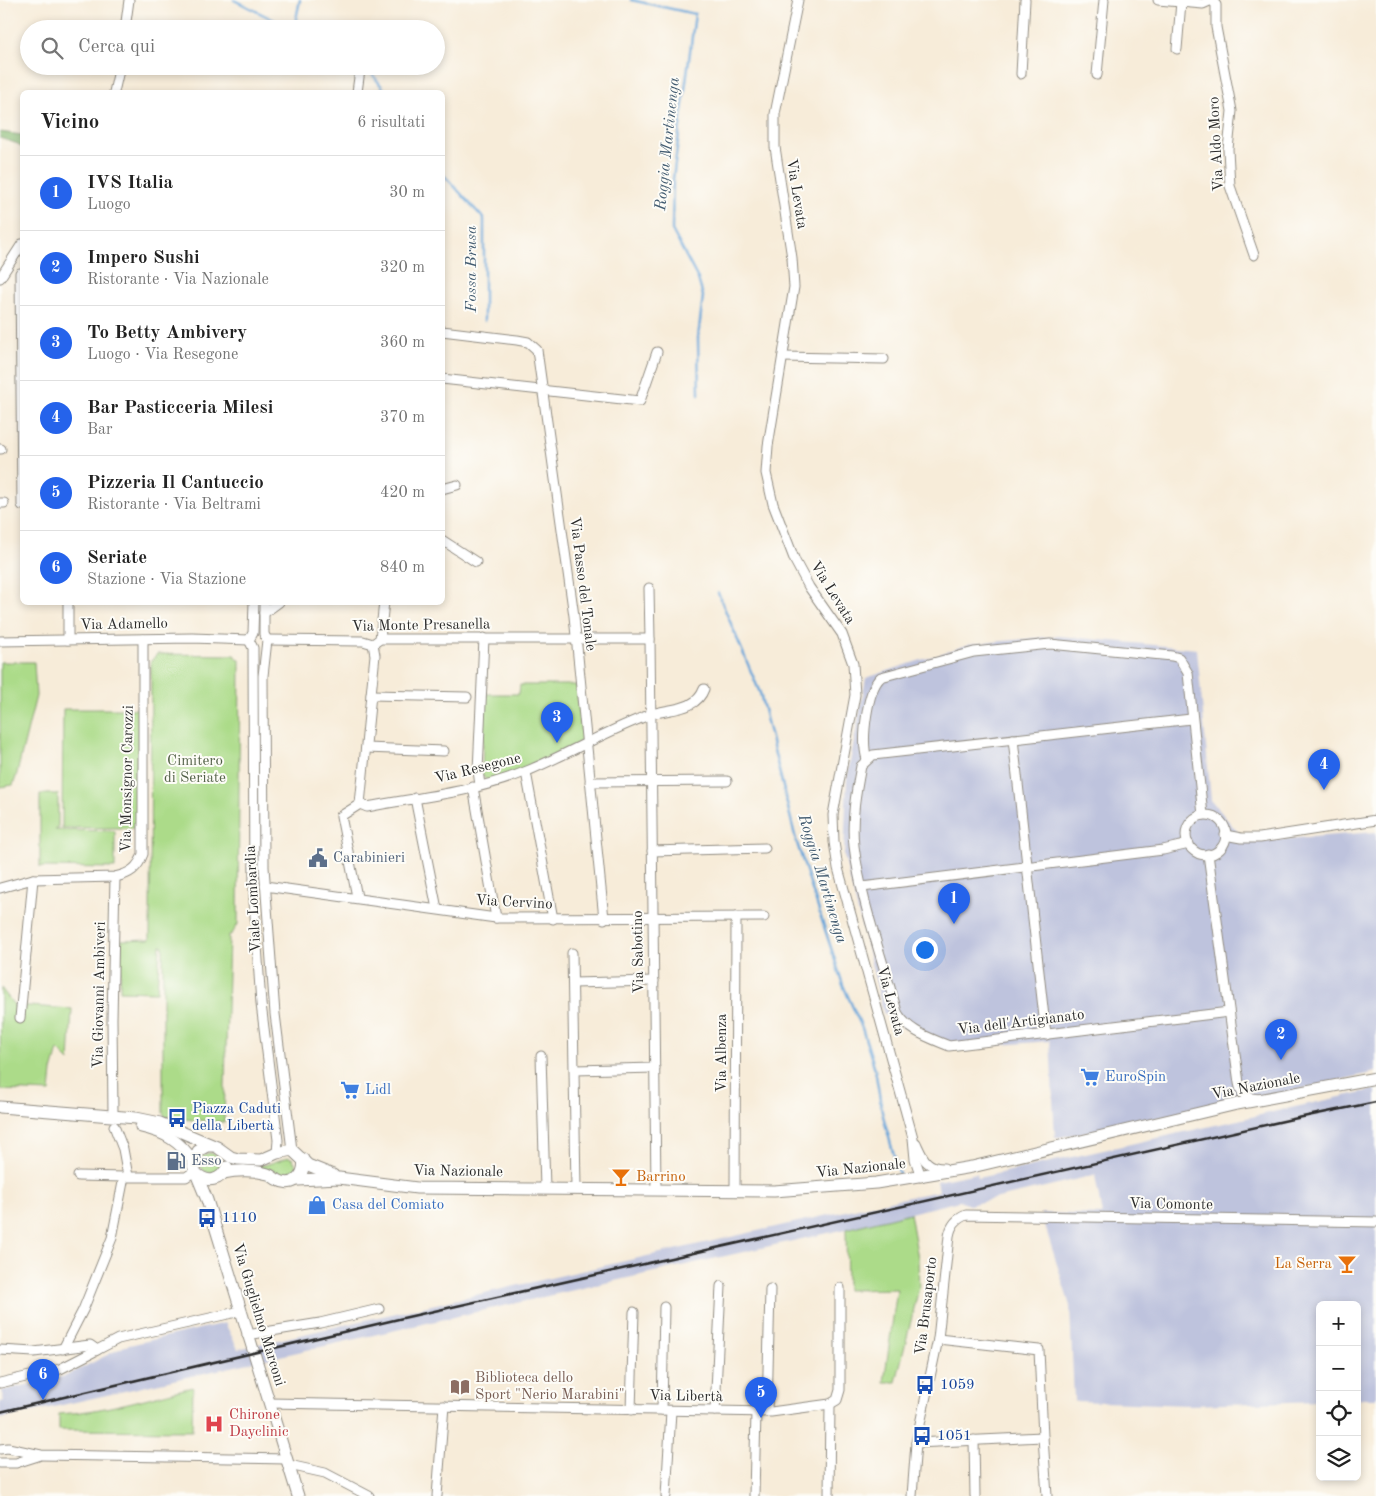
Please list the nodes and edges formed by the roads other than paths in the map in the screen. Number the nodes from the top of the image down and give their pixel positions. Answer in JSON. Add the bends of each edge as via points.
{"nodes":[{"id":1,"x":129,"y":0,"type":"edge"},
{"id":2,"x":798,"y":0,"type":"edge"},
{"id":3,"x":1024,"y":0,"type":"edge"},
{"id":4,"x":1104,"y":0,"type":"edge"},
{"id":5,"x":1158,"y":0,"type":"edge"},
{"id":6,"x":1212,"y":0,"type":"edge"},
{"id":7,"x":1181,"y":2,"type":"junction"},
{"id":8,"x":126,"y":20,"type":"edge"},
{"id":9,"x":1177,"y":49,"type":"dead end"},
{"id":10,"x":1021,"y":74,"type":"dead end"},
{"id":11,"x":118,"y":75,"type":"edge"},
{"id":12,"x":359,"y":75,"type":"edge"},
{"id":13,"x":1097,"y":75,"type":"dead end"},
{"id":14,"x":114,"y":90,"type":"edge"},
{"id":15,"x":357,"y":90,"type":"edge"},
{"id":16,"x":20,"y":247,"type":"edge"},
{"id":17,"x":1254,"y":255,"type":"dead end"},
{"id":18,"x":5,"y":270,"type":"junction"},
{"id":19,"x":20,"y":273,"type":"edge"},
{"id":20,"x":0,"y":278,"type":"edge"},
{"id":21,"x":445,"y":331,"type":"edge"},
{"id":22,"x":657,"y":352,"type":"dead end"},
{"id":23,"x":783,"y":357,"type":"junction"},
{"id":24,"x":884,"y":359,"type":"dead end"},
{"id":25,"x":445,"y":379,"type":"edge"},
{"id":26,"x":543,"y":390,"type":"junction"},
{"id":27,"x":456,"y":485,"type":"dead end"},
{"id":28,"x":445,"y":488,"type":"edge"},
{"id":29,"x":445,"y":542,"type":"edge"},
{"id":30,"x":476,"y":562,"type":"dead end"},
{"id":31,"x":649,"y":588,"type":"dead end"},
{"id":32,"x":68,"y":605,"type":"edge"},
{"id":33,"x":254,"y":605,"type":"edge"},
{"id":34,"x":264,"y":605,"type":"edge"},
{"id":35,"x":275,"y":605,"type":"edge"},
{"id":36,"x":383,"y":605,"type":"edge"},
{"id":37,"x":264,"y":613,"type":"junction"},
{"id":38,"x":484,"y":638,"type":"junction"},
{"id":39,"x":143,"y":639,"type":"junction"},
{"id":40,"x":576,"y":639,"type":"junction"},
{"id":41,"x":650,"y":639,"type":"junction"},
{"id":42,"x":68,"y":640,"type":"junction"},
{"id":43,"x":252,"y":640,"type":"junction"},
{"id":44,"x":265,"y":640,"type":"junction"},
{"id":45,"x":0,"y":641,"type":"edge"},
{"id":46,"x":376,"y":641,"type":"junction"},
{"id":47,"x":704,"y":689,"type":"dead end"},
{"id":48,"x":371,"y":695,"type":"junction"},
{"id":49,"x":466,"y":697,"type":"dead end"},
{"id":50,"x":652,"y":714,"type":"junction"},
{"id":51,"x":1191,"y":719,"type":"junction"},
{"id":52,"x":1013,"y":740,"type":"junction"},
{"id":53,"x":585,"y":743,"type":"junction"},
{"id":54,"x":366,"y":748,"type":"junction"},
{"id":55,"x":444,"y":751,"type":"dead end"},
{"id":56,"x":866,"y":759,"type":"junction"},
{"id":57,"x":526,"y":772,"type":"junction"},
{"id":58,"x":652,"y":780,"type":"junction"},
{"id":59,"x":727,"y":781,"type":"dead end"},
{"id":60,"x":590,"y":782,"type":"junction"},
{"id":61,"x":477,"y":786,"type":"junction"},
{"id":62,"x":415,"y":798,"type":"junction"},
{"id":63,"x":360,"y":804,"type":"junction"},
{"id":64,"x":1203,"y":815,"type":"junction"},
{"id":65,"x":1376,"y":820,"type":"edge"},
{"id":66,"x":264,"y":829,"type":"junction"},
{"id":67,"x":1225,"y":835,"type":"junction"},
{"id":68,"x":253,"y":836,"type":"junction"},
{"id":69,"x":1189,"y":844,"type":"junction"},
{"id":70,"x":765,"y":848,"type":"dead end"},
{"id":71,"x":652,"y":850,"type":"junction"},
{"id":72,"x":1208,"y":854,"type":"junction"},
{"id":73,"x":1027,"y":866,"type":"junction"},
{"id":74,"x":115,"y":877,"type":"junction"},
{"id":75,"x":33,"y":878,"type":"junction"},
{"id":76,"x":266,"y":886,"type":"junction"},
{"id":77,"x":862,"y":887,"type":"junction"},
{"id":78,"x":0,"y":888,"type":"edge"},
{"id":79,"x":356,"y":897,"type":"junction"},
{"id":80,"x":437,"y":910,"type":"junction"},
{"id":81,"x":736,"y":917,"type":"junction"},
{"id":82,"x":496,"y":918,"type":"junction"},
{"id":83,"x":652,"y":918,"type":"junction"},
{"id":84,"x":764,"y":918,"type":"dead end"},
{"id":85,"x":554,"y":919,"type":"junction"},
{"id":86,"x":604,"y":919,"type":"junction"},
{"id":87,"x":572,"y":953,"type":"dead end"},
{"id":88,"x":654,"y":981,"type":"junction"},
{"id":89,"x":572,"y":983,"type":"junction"},
{"id":90,"x":261,"y":1004,"type":"junction"},
{"id":91,"x":1229,"y":1012,"type":"junction"},
{"id":92,"x":275,"y":1014,"type":"junction"},
{"id":93,"x":20,"y":1018,"type":"dead end"},
{"id":94,"x":1046,"y":1035,"type":"junction"},
{"id":95,"x":541,"y":1056,"type":"dead end"},
{"id":96,"x":655,"y":1068,"type":"junction"},
{"id":97,"x":575,"y":1070,"type":"junction"},
{"id":98,"x":1376,"y":1078,"type":"edge"},
{"id":99,"x":1240,"y":1090,"type":"junction"},
{"id":100,"x":272,"y":1093,"type":"junction"},
{"id":101,"x":284,"y":1093,"type":"junction"},
{"id":102,"x":1271,"y":1099,"type":"junction"},
{"id":103,"x":1238,"y":1104,"type":"junction"},
{"id":104,"x":0,"y":1109,"type":"edge"},
{"id":105,"x":113,"y":1114,"type":"junction"},
{"id":106,"x":114,"y":1126,"type":"dead end"},
{"id":107,"x":218,"y":1149,"type":"junction"},
{"id":108,"x":292,"y":1150,"type":"junction"},
{"id":109,"x":277,"y":1152,"type":"junction"},
{"id":110,"x":303,"y":1159,"type":"junction"},
{"id":111,"x":920,"y":1160,"type":"junction"},
{"id":112,"x":194,"y":1166,"type":"junction"},
{"id":113,"x":972,"y":1167,"type":"junction"},
{"id":114,"x":78,"y":1176,"type":"dead end"},
{"id":115,"x":126,"y":1176,"type":"junction"},
{"id":116,"x":220,"y":1176,"type":"junction"},
{"id":117,"x":921,"y":1177,"type":"junction"},
{"id":118,"x":339,"y":1178,"type":"junction"},
{"id":119,"x":298,"y":1180,"type":"junction"},
{"id":120,"x":899,"y":1181,"type":"junction"},
{"id":121,"x":545,"y":1188,"type":"junction"},
{"id":122,"x":576,"y":1188,"type":"junction"},
{"id":123,"x":656,"y":1190,"type":"junction"},
{"id":124,"x":735,"y":1190,"type":"junction"},
{"id":125,"x":207,"y":1200,"type":"junction"},
{"id":126,"x":966,"y":1215,"type":"joint"},
{"id":127,"x":1376,"y":1222,"type":"edge"},
{"id":128,"x":721,"y":1286,"type":"dead end"},
{"id":129,"x":840,"y":1288,"type":"dead end"},
{"id":130,"x":770,"y":1289,"type":"dead end"},
{"id":131,"x":664,"y":1306,"type":"dead end"},
{"id":132,"x":379,"y":1309,"type":"dead end"},
{"id":133,"x":241,"y":1311,"type":"junction"},
{"id":134,"x":634,"y":1312,"type":"dead end"},
{"id":135,"x":247,"y":1335,"type":"junction"},
{"id":136,"x":938,"y":1339,"type":"junction"},
{"id":137,"x":63,"y":1348,"type":"junction"},
{"id":138,"x":0,"y":1350,"type":"edge"},
{"id":139,"x":97,"y":1350,"type":"junction"},
{"id":140,"x":0,"y":1383,"type":"edge"},
{"id":141,"x":269,"y":1403,"type":"junction"},
{"id":142,"x":830,"y":1404,"type":"junction"},
{"id":143,"x":444,"y":1406,"type":"junction"},
{"id":144,"x":631,"y":1410,"type":"junction"},
{"id":145,"x":666,"y":1410,"type":"junction"},
{"id":146,"x":715,"y":1411,"type":"junction"},
{"id":147,"x":756,"y":1412,"type":"junction"},
{"id":148,"x":767,"y":1412,"type":"junction"},
{"id":149,"x":1043,"y":1437,"type":"junction"},
{"id":150,"x":974,"y":1440,"type":"junction"},
{"id":151,"x":916,"y":1443,"type":"junction"},
{"id":152,"x":0,"y":1449,"type":"edge"},
{"id":153,"x":22,"y":1457,"type":"junction"},
{"id":154,"x":288,"y":1462,"type":"junction"},
{"id":155,"x":0,"y":1463,"type":"edge"},
{"id":156,"x":298,"y":1496,"type":"edge"},
{"id":157,"x":369,"y":1496,"type":"edge"},
{"id":158,"x":437,"y":1496,"type":"edge"},
{"id":159,"x":666,"y":1496,"type":"edge"},
{"id":160,"x":754,"y":1496,"type":"edge"},
{"id":161,"x":829,"y":1496,"type":"edge"},
{"id":162,"x":912,"y":1496,"type":"edge"},
{"id":163,"x":975,"y":1496,"type":"edge"},
{"id":164,"x":1047,"y":1496,"type":"edge"}],
"edges":[{"from":1,"to":8,"type":"street"},
{"from":2,"to":23,"type":"street","name":"Via Levata","via":[[778,94],[774,134],[794,275]]},
{"from":3,"to":10,"type":"street"},
{"from":4,"to":13,"type":"street"},
{"from":5,"to":7,"type":"street"},
{"from":6,"to":7,"type":"street","via":[[1203,4]]},
{"from":6,"to":17,"type":"street","name":"Via Aldo Moro","via":[[1216,6],[1216,27],[1232,111],[1228,149],[1230,186]]},
{"from":7,"to":9,"type":"street"},
{"from":11,"to":14,"type":"street"},
{"from":12,"to":15,"type":"street"},
{"from":16,"to":18,"type":"street"},
{"from":18,"to":19,"type":"street"},
{"from":18,"to":20,"type":"street"},
{"from":21,"to":26,"type":"street","name":"Via Passo del Tonale","via":[[528,342],[537,350]]},
{"from":22,"to":26,"type":"street","via":[[640,401]]},
{"from":23,"to":24,"type":"street"},
{"from":23,"to":111,"type":"street","name":"Via Levata","via":[[766,460],[768,485],[796,561],[809,587],[842,634],[852,664],[855,695],[833,815],[834,842],[838,868]]},
{"from":25,"to":26,"type":"street"},
{"from":26,"to":40,"type":"street","name":"Via Passo del Tonale"},
{"from":27,"to":28,"type":"street"},
{"from":29,"to":30,"type":"street"},
{"from":31,"to":41,"type":"street","name":"Via Sabotino"},
{"from":32,"to":42,"type":"street"},
{"from":33,"to":43,"type":"street","name":"Viale Lombardia"},
{"from":34,"to":37,"type":"street","name":"Viale Lombardia"},
{"from":35,"to":37,"type":"street"},
{"from":36,"to":46,"type":"street"},
{"from":37,"to":44,"type":"street","name":"Viale Lombardia"},
{"from":38,"to":40,"type":"street","name":"Via Monte Presanella"},
{"from":38,"to":46,"type":"street","name":"Via Monte Presanella"},
{"from":38,"to":61,"type":"street"},
{"from":39,"to":42,"type":"street","name":"Via Adamello"},
{"from":39,"to":43,"type":"street","name":"Via Adamello"},
{"from":39,"to":74,"type":"street","name":"Via Monsignor Carozzi","via":[[143,854],[135,868],[126,875]]},
{"from":40,"to":41,"type":"street","name":"Via Monte Presanella"},
{"from":40,"to":53,"type":"street","name":"Via Passo del Tonale"},
{"from":41,"to":50,"type":"street","name":"Via Sabotino"},
{"from":42,"to":45,"type":"street","name":"Via Adamello"},
{"from":43,"to":44,"type":"street","via":[[258,631]]},
{"from":43,"to":44,"type":"street","via":[[257,649]]},
{"from":43,"to":68,"type":"street","name":"Viale Lombardia"},
{"from":44,"to":46,"type":"street","name":"Via Monte Presanella"},
{"from":44,"to":66,"type":"street","name":"Viale Lombardia"},
{"from":46,"to":48,"type":"street"},
{"from":47,"to":50,"type":"street","name":"Via Resegone","via":[[695,703]]},
{"from":48,"to":49,"type":"street"},
{"from":48,"to":54,"type":"street"},
{"from":50,"to":53,"type":"street","name":"Via Resegone"},
{"from":50,"to":58,"type":"street","name":"Via Sabotino"},
{"from":51,"to":52,"type":"street"},
{"from":51,"to":56,"type":"street","via":[[1188,673],[1179,658],[1050,644],[974,652],[881,677],[876,682],[867,720]]},
{"from":51,"to":64,"type":"street"},
{"from":52,"to":56,"type":"street","via":[[879,754]]},
{"from":52,"to":73,"type":"street"},
{"from":53,"to":57,"type":"street","name":"Via Resegone"},
{"from":53,"to":60,"type":"street","name":"Via Passo del Tonale"},
{"from":54,"to":55,"type":"street"},
{"from":54,"to":63,"type":"street"},
{"from":56,"to":77,"type":"street","name":"Via dell'Artigianato","via":[[860,766],[854,822],[854,846]]},
{"from":57,"to":61,"type":"street","name":"Via Resegone"},
{"from":57,"to":85,"type":"street"},
{"from":58,"to":59,"type":"street"},
{"from":58,"to":60,"type":"street"},
{"from":58,"to":71,"type":"street","name":"Via Sabotino"},
{"from":60,"to":86,"type":"street","name":"Via Passo del Tonale"},
{"from":61,"to":62,"type":"street","name":"Via Resegone"},
{"from":61,"to":82,"type":"street"},
{"from":62,"to":63,"type":"street","name":"Via Resegone","via":[[367,807]]},
{"from":62,"to":80,"type":"street"},
{"from":63,"to":79,"type":"street","via":[[341,816]]},
{"from":64,"to":67,"type":"street","via":[[1217,818]]},
{"from":64,"to":69,"type":"street","via":[[1188,826]]},
{"from":65,"to":67,"type":"street","via":[[1260,838]]},
{"from":66,"to":68,"type":"street"},
{"from":66,"to":76,"type":"street","name":"Viale Lombardia"},
{"from":67,"to":72,"type":"street","via":[[1221,846]]},
{"from":68,"to":90,"type":"street","name":"Viale Lombardia"},
{"from":69,"to":72,"type":"street","via":[[1198,853]]},
{"from":69,"to":73,"type":"street"},
{"from":70,"to":71,"type":"street"},
{"from":71,"to":83,"type":"street","name":"Via Sabotino"},
{"from":72,"to":91,"type":"street"},
{"from":73,"to":77,"type":"street"},
{"from":73,"to":94,"type":"street"},
{"from":74,"to":75,"type":"street","name":"Via Monsignor Carozzi"},
{"from":74,"to":105,"type":"street","name":"Via Giovanni Ambiveri"},
{"from":75,"to":78,"type":"street","name":"Via Monsignor Carozzi"},
{"from":75,"to":93,"type":"street"},
{"from":76,"to":79,"type":"street","name":"Via Cervino"},
{"from":76,"to":92,"type":"street","name":"Viale Lombardia"},
{"from":77,"to":94,"type":"street","name":"Via dell'Artigianato","via":[[897,1012],[911,1028],[949,1046]]},
{"from":79,"to":80,"type":"street","name":"Via Cervino"},
{"from":80,"to":82,"type":"street","name":"Via Cervino"},
{"from":81,"to":83,"type":"street","name":"Via Cervino"},
{"from":81,"to":84,"type":"street","name":"Via Cervino"},
{"from":81,"to":124,"type":"street","name":"Via Albenza"},
{"from":82,"to":85,"type":"street","name":"Via Cervino"},
{"from":83,"to":86,"type":"street","name":"Via Cervino"},
{"from":83,"to":88,"type":"street","name":"Via Sabotino"},
{"from":85,"to":86,"type":"street","name":"Via Cervino"},
{"from":87,"to":89,"type":"street"},
{"from":88,"to":89,"type":"street"},
{"from":88,"to":96,"type":"street","name":"Via Sabotino"},
{"from":89,"to":97,"type":"street"},
{"from":90,"to":92,"type":"street","via":[[267,1004]]},
{"from":90,"to":100,"type":"street","name":"Viale Lombardia"},
{"from":91,"to":94,"type":"street","name":"Via dell'Artigianato"},
{"from":91,"to":99,"type":"street"},
{"from":92,"to":101,"type":"street","name":"Viale Lombardia"},
{"from":95,"to":121,"type":"street"},
{"from":96,"to":97,"type":"street"},
{"from":96,"to":123,"type":"street","name":"Via Sabotino"},
{"from":97,"to":122,"type":"street"},
{"from":98,"to":102,"type":"main road","name":"Via Nazionale"},
{"from":99,"to":102,"type":"street","via":[[1252,1098]]},
{"from":99,"to":103,"type":"street"},
{"from":100,"to":101,"type":"street","via":[[278,1096]]},
{"from":100,"to":109,"type":"street","name":"Viale Lombardia"},
{"from":101,"to":108,"type":"street","name":"Viale Lombardia"},
{"from":102,"to":103,"type":"main road","name":"Via Nazionale"},
{"from":103,"to":113,"type":"main road","name":"Via Nazionale"},
{"from":104,"to":105,"type":"main road"},
{"from":104,"to":112,"type":"main road","name":"Via Guglielmo Marconi","via":[[114,1120],[153,1130],[184,1147]]},
{"from":105,"to":107,"type":"main road","via":[[160,1123]]},
{"from":106,"to":115,"type":"street","via":[[123,1149]]},
{"from":107,"to":109,"type":"main road","via":[[231,1158],[255,1160]]},
{"from":107,"to":112,"type":"main road","via":[[202,1148]]},
{"from":107,"to":116,"type":"main road","via":[[227,1162]]},
{"from":108,"to":109,"type":"main road"},
{"from":108,"to":110,"type":"main road","name":"Via Nazionale"},
{"from":110,"to":118,"type":"main road","name":"Via Nazionale","via":[[315,1169]]},
{"from":110,"to":119,"type":"main road","via":[[304,1170]]},
{"from":111,"to":113,"type":"street","via":[[934,1168]]},
{"from":111,"to":117,"type":"street","name":"Via Levata"},
{"from":111,"to":120,"type":"street"},
{"from":112,"to":115,"type":"street","via":[[186,1177]]},
{"from":112,"to":116,"type":"main road","via":[[207,1180]]},
{"from":112,"to":125,"type":"main road","name":"Via Guglielmo Marconi"},
{"from":113,"to":117,"type":"main road","name":"Via Nazionale"},
{"from":114,"to":115,"type":"street"},
{"from":115,"to":137,"type":"street","via":[[112,1238],[83,1310]]},
{"from":116,"to":119,"type":"main road","name":"Via Nazionale","via":[[239,1171],[267,1174],[285,1182]]},
{"from":116,"to":125,"type":"main road"},
{"from":117,"to":120,"type":"main road","name":"Via Nazionale"},
{"from":118,"to":119,"type":"main road","name":"Via Nazionale"},
{"from":118,"to":121,"type":"main road","name":"Via Nazionale","via":[[417,1188]]},
{"from":120,"to":124,"type":"main road","name":"Via Nazionale","via":[[793,1191]]},
{"from":121,"to":122,"type":"main road","name":"Via Nazionale"},
{"from":122,"to":123,"type":"main road","name":"Via Nazionale"},
{"from":123,"to":124,"type":"main road","name":"Via Nazionale"},
{"from":125,"to":133,"type":"main road","name":"Via Guglielmo Marconi"},
{"from":126,"to":127,"type":"street","name":"Via Comonte"},
{"from":126,"to":136,"type":"street","name":"Via Brusaporto","via":[[958,1218],[950,1230]]},
{"from":128,"to":146,"type":"street"},
{"from":129,"to":142,"type":"street","via":[[840,1390],[837,1400]]},
{"from":130,"to":148,"type":"street"},
{"from":131,"to":145,"type":"street"},
{"from":132,"to":135,"type":"street"},
{"from":133,"to":135,"type":"main road","name":"Via Guglielmo Marconi"},
{"from":133,"to":139,"type":"street","via":[[118,1339]]},
{"from":134,"to":144,"type":"street"},
{"from":135,"to":141,"type":"main road","name":"Via Guglielmo Marconi"},
{"from":136,"to":149,"type":"street","via":[[1039,1350]]},
{"from":136,"to":151,"type":"street","name":"Via Brusaporto"},
{"from":137,"to":138,"type":"street","via":[[34,1352]]},
{"from":137,"to":139,"type":"street","via":[[90,1345]]},
{"from":139,"to":140,"type":"street","via":[[60,1368]]},
{"from":141,"to":143,"type":"street","name":"Via Libertà"},
{"from":141,"to":154,"type":"main road","name":"Via Guglielmo Marconi"},
{"from":142,"to":148,"type":"street","name":"Via Libertà"},
{"from":142,"to":161,"type":"street"},
{"from":143,"to":144,"type":"street","name":"Via Libertà"},
{"from":143,"to":158,"type":"street"},
{"from":144,"to":145,"type":"street","name":"Via Libertà"},
{"from":145,"to":146,"type":"street","name":"Via Libertà"},
{"from":145,"to":159,"type":"street"},
{"from":146,"to":147,"type":"street","name":"Via Libertà"},
{"from":147,"to":148,"type":"street","name":"Via Libertà"},
{"from":147,"to":160,"type":"street"},
{"from":149,"to":150,"type":"street"},
{"from":149,"to":164,"type":"street"},
{"from":150,"to":151,"type":"street"},
{"from":150,"to":163,"type":"street"},
{"from":151,"to":162,"type":"street","name":"Via Brusaporto"},
{"from":152,"to":153,"type":"street","via":[[8,1448]]},
{"from":153,"to":154,"type":"street"},
{"from":153,"to":155,"type":"street"},
{"from":154,"to":156,"type":"main road","name":"Via Guglielmo Marconi"},
{"from":154,"to":157,"type":"street","via":[[325,1473]]}]}
